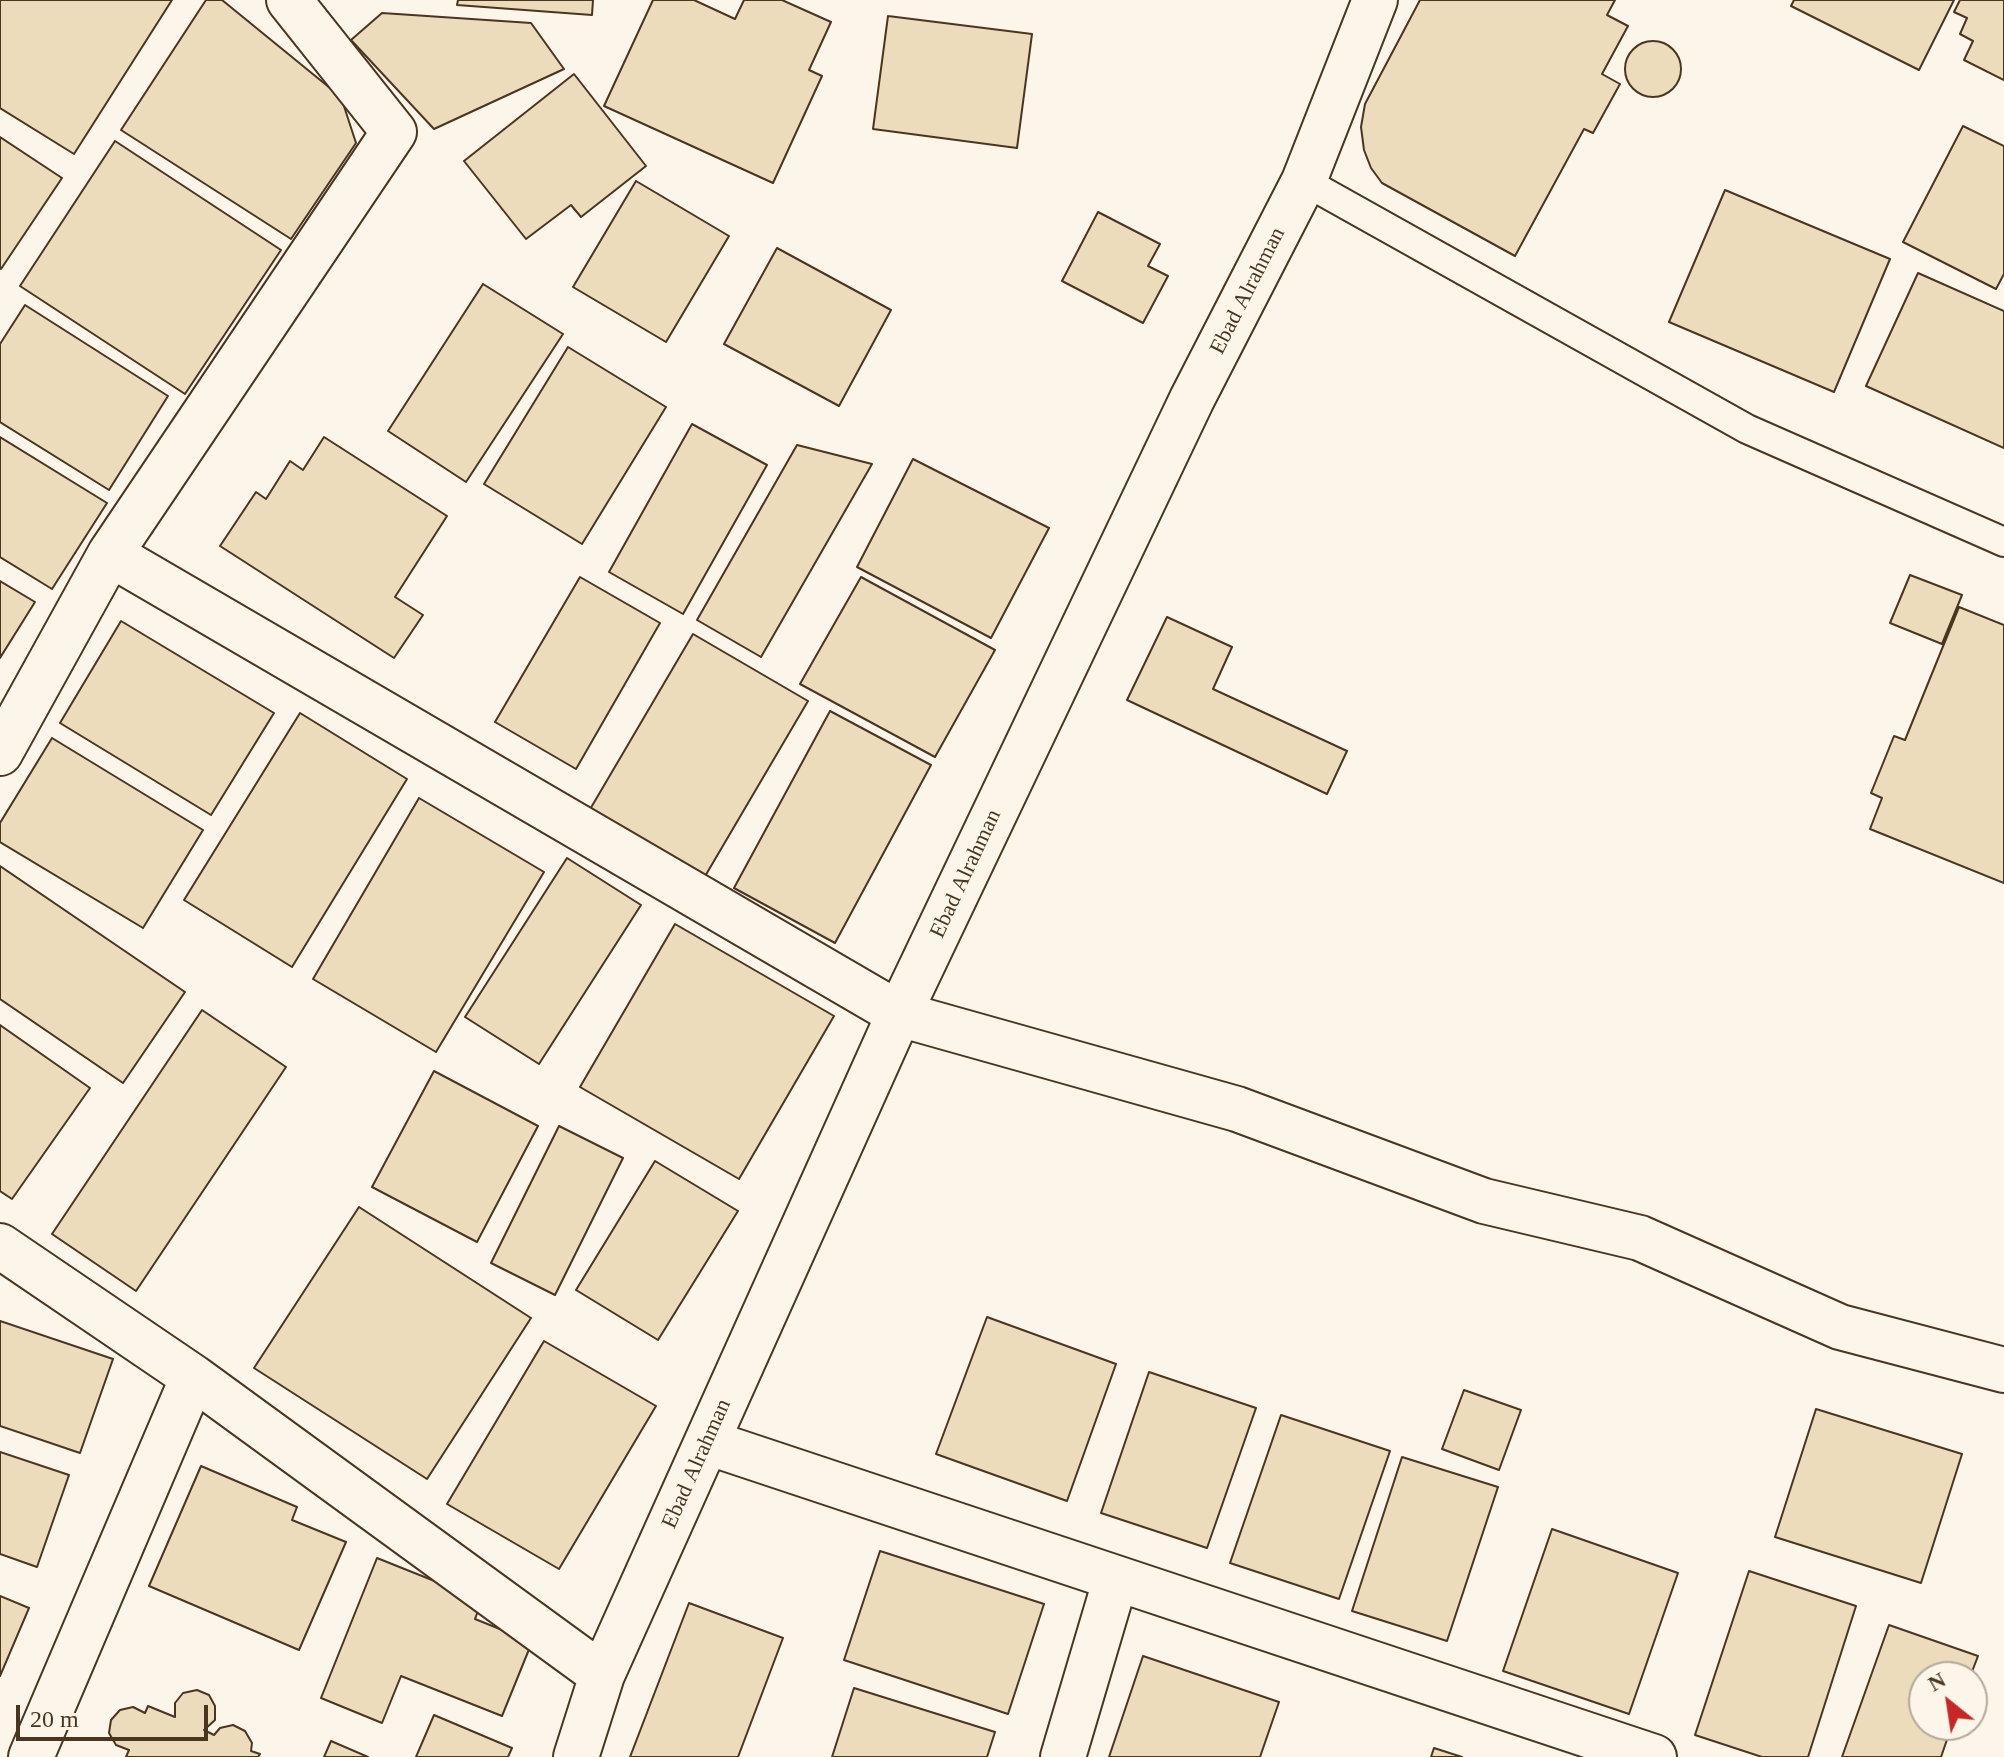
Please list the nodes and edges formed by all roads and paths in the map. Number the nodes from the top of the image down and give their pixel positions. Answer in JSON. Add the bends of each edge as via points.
{"nodes":[{"id":1,"x":289,"y":0,"type":"edge"},
{"id":2,"x":1375,"y":0,"type":"edge"},
{"id":3,"x":1304,"y":181,"type":"junction"},
{"id":4,"x":2004,"y":542,"type":"edge"},
{"id":5,"x":110,"y":554,"type":"junction"},
{"id":6,"x":0,"y":753,"type":"edge"},
{"id":7,"x":899,"y":1014,"type":"junction"},
{"id":8,"x":0,"y":1246,"type":"edge"},
{"id":9,"x":2004,"y":1370,"type":"edge"},
{"id":10,"x":193,"y":1377,"type":"junction"},
{"id":11,"x":707,"y":1442,"type":"junction"},
{"id":12,"x":1116,"y":1578,"type":"junction"},
{"id":13,"x":602,"y":1675,"type":"junction"},
{"id":14,"x":1646,"y":1756,"type":"edge"},
{"id":15,"x":31,"y":1757,"type":"edge"},
{"id":16,"x":576,"y":1757,"type":"edge"},
{"id":17,"x":1063,"y":1757,"type":"edge"}],
"edges":[{"from":1,"to":5,"type":"street","via":[[394,132]]},
{"from":2,"to":3,"type":"street","name":"Ebad Alrahman"},
{"from":3,"to":4,"type":"lane","via":[[1747,429]]},
{"from":3,"to":7,"type":"street","name":"Ebad Alrahman","via":[[1192,399]]},
{"from":5,"to":6,"type":"street"},
{"from":5,"to":7,"type":"street"},
{"from":7,"to":9,"type":"street","via":[[1237,1109],[1484,1201],[1640,1238],[1840,1327]]},
{"from":7,"to":11,"type":"street","name":"Ebad Alrahman"},
{"from":8,"to":10,"type":"street"},
{"from":10,"to":13,"type":"street"},
{"from":10,"to":15,"type":"street"},
{"from":11,"to":12,"type":"street"},
{"from":11,"to":13,"type":"street","name":"Ebad Alrahman"},
{"from":12,"to":14,"type":"street"},
{"from":12,"to":17,"type":"street"},
{"from":13,"to":16,"type":"street","name":"Ebad Alrahman"}]}
